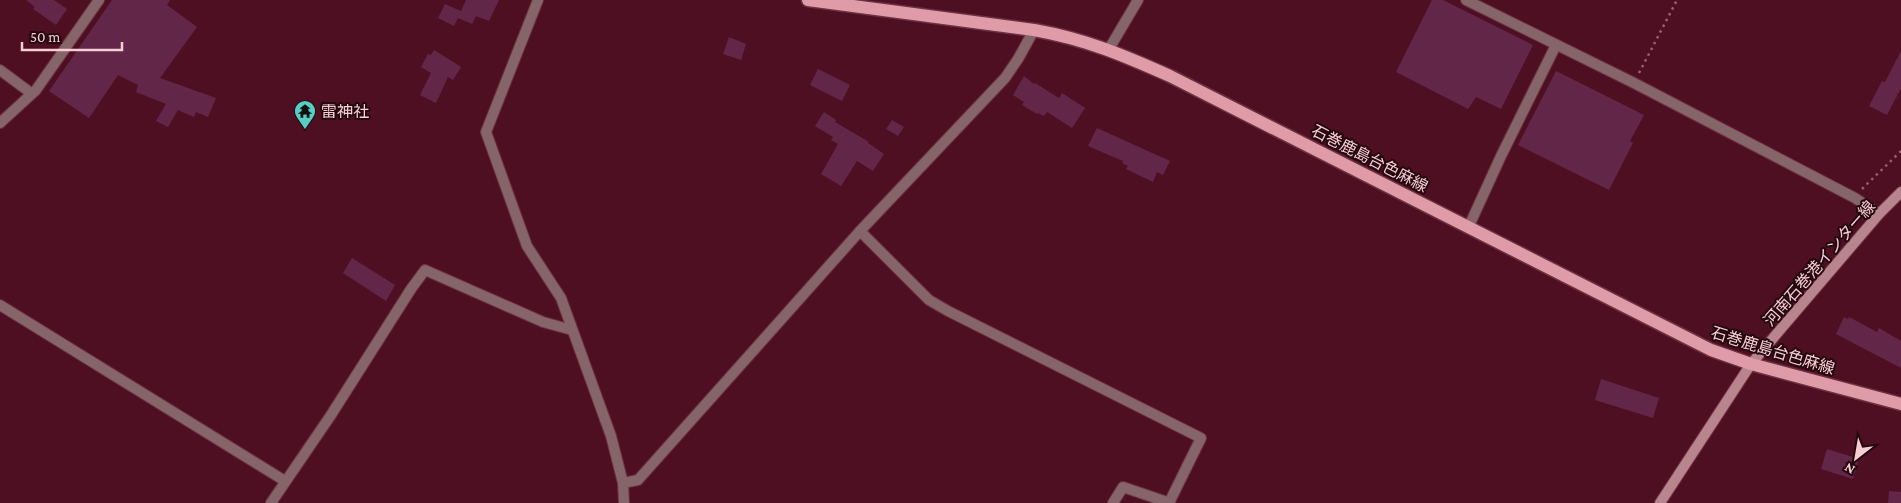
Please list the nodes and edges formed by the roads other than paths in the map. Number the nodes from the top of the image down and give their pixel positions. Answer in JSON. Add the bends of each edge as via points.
{"nodes":[{"id":1,"x":99,"y":0,"type":"edge"},
{"id":2,"x":538,"y":0,"type":"edge"},
{"id":3,"x":808,"y":0,"type":"edge"},
{"id":4,"x":1138,"y":0,"type":"edge"},
{"id":5,"x":1466,"y":0,"type":"edge"},
{"id":6,"x":1034,"y":30,"type":"junction"},
{"id":7,"x":1556,"y":45,"type":"junction"},
{"id":8,"x":1109,"y":49,"type":"junction"},
{"id":9,"x":0,"y":70,"type":"edge"},
{"id":10,"x":31,"y":93,"type":"junction"},
{"id":11,"x":0,"y":123,"type":"edge"},
{"id":12,"x":1901,"y":192,"type":"edge"},
{"id":13,"x":1880,"y":214,"type":"junction"},
{"id":14,"x":1469,"y":226,"type":"junction"},
{"id":15,"x":860,"y":232,"type":"junction"},
{"id":16,"x":0,"y":305,"type":"edge"},
{"id":17,"x":572,"y":330,"type":"junction"},
{"id":18,"x":1751,"y":364,"type":"junction"},
{"id":19,"x":1901,"y":404,"type":"edge"},
{"id":20,"x":284,"y":481,"type":"junction"},
{"id":21,"x":623,"y":483,"type":"junction"},
{"id":22,"x":271,"y":503,"type":"edge"},
{"id":23,"x":624,"y":503,"type":"edge"},
{"id":24,"x":1113,"y":503,"type":"edge"},
{"id":25,"x":1170,"y":503,"type":"edge"},
{"id":26,"x":1660,"y":503,"type":"edge"}],
"edges":[{"from":1,"to":10,"type":"street"},
{"from":2,"to":17,"type":"street","via":[[486,132],[527,246],[561,298]]},
{"from":3,"to":6,"type":"main road","name":"石巻鹿島台色麻線"},
{"from":4,"to":8,"type":"street"},
{"from":5,"to":7,"type":"street"},
{"from":6,"to":8,"type":"main road","name":"石巻鹿島台色麻線"},
{"from":6,"to":15,"type":"street","via":[[1005,78]]},
{"from":7,"to":13,"type":"street","via":[[1855,198]]},
{"from":7,"to":14,"type":"street"},
{"from":8,"to":14,"type":"main road","name":"石巻鹿島台色麻線","via":[[1170,76]]},
{"from":9,"to":10,"type":"street"},
{"from":10,"to":11,"type":"street"},
{"from":12,"to":13,"type":"main road","name":"河南石巻港インター線"},
{"from":13,"to":18,"type":"main road","name":"河南石巻港インター線"},
{"from":14,"to":18,"type":"main road","name":"石巻鹿島台色麻線","via":[[1676,333]]},
{"from":15,"to":21,"type":"street","via":[[638,480]]},
{"from":15,"to":25,"type":"street","via":[[929,300],[1201,438]]},
{"from":16,"to":20,"type":"street"},
{"from":17,"to":20,"type":"street","via":[[543,322],[425,270]]},
{"from":17,"to":21,"type":"street","via":[[611,436]]},
{"from":18,"to":19,"type":"main road","name":"石巻鹿島台色麻線"},
{"from":18,"to":26,"type":"main road","name":"河南石巻港インター線"},
{"from":20,"to":22,"type":"street"},
{"from":21,"to":23,"type":"street"},
{"from":24,"to":25,"type":"street","via":[[1123,486]]}]}
